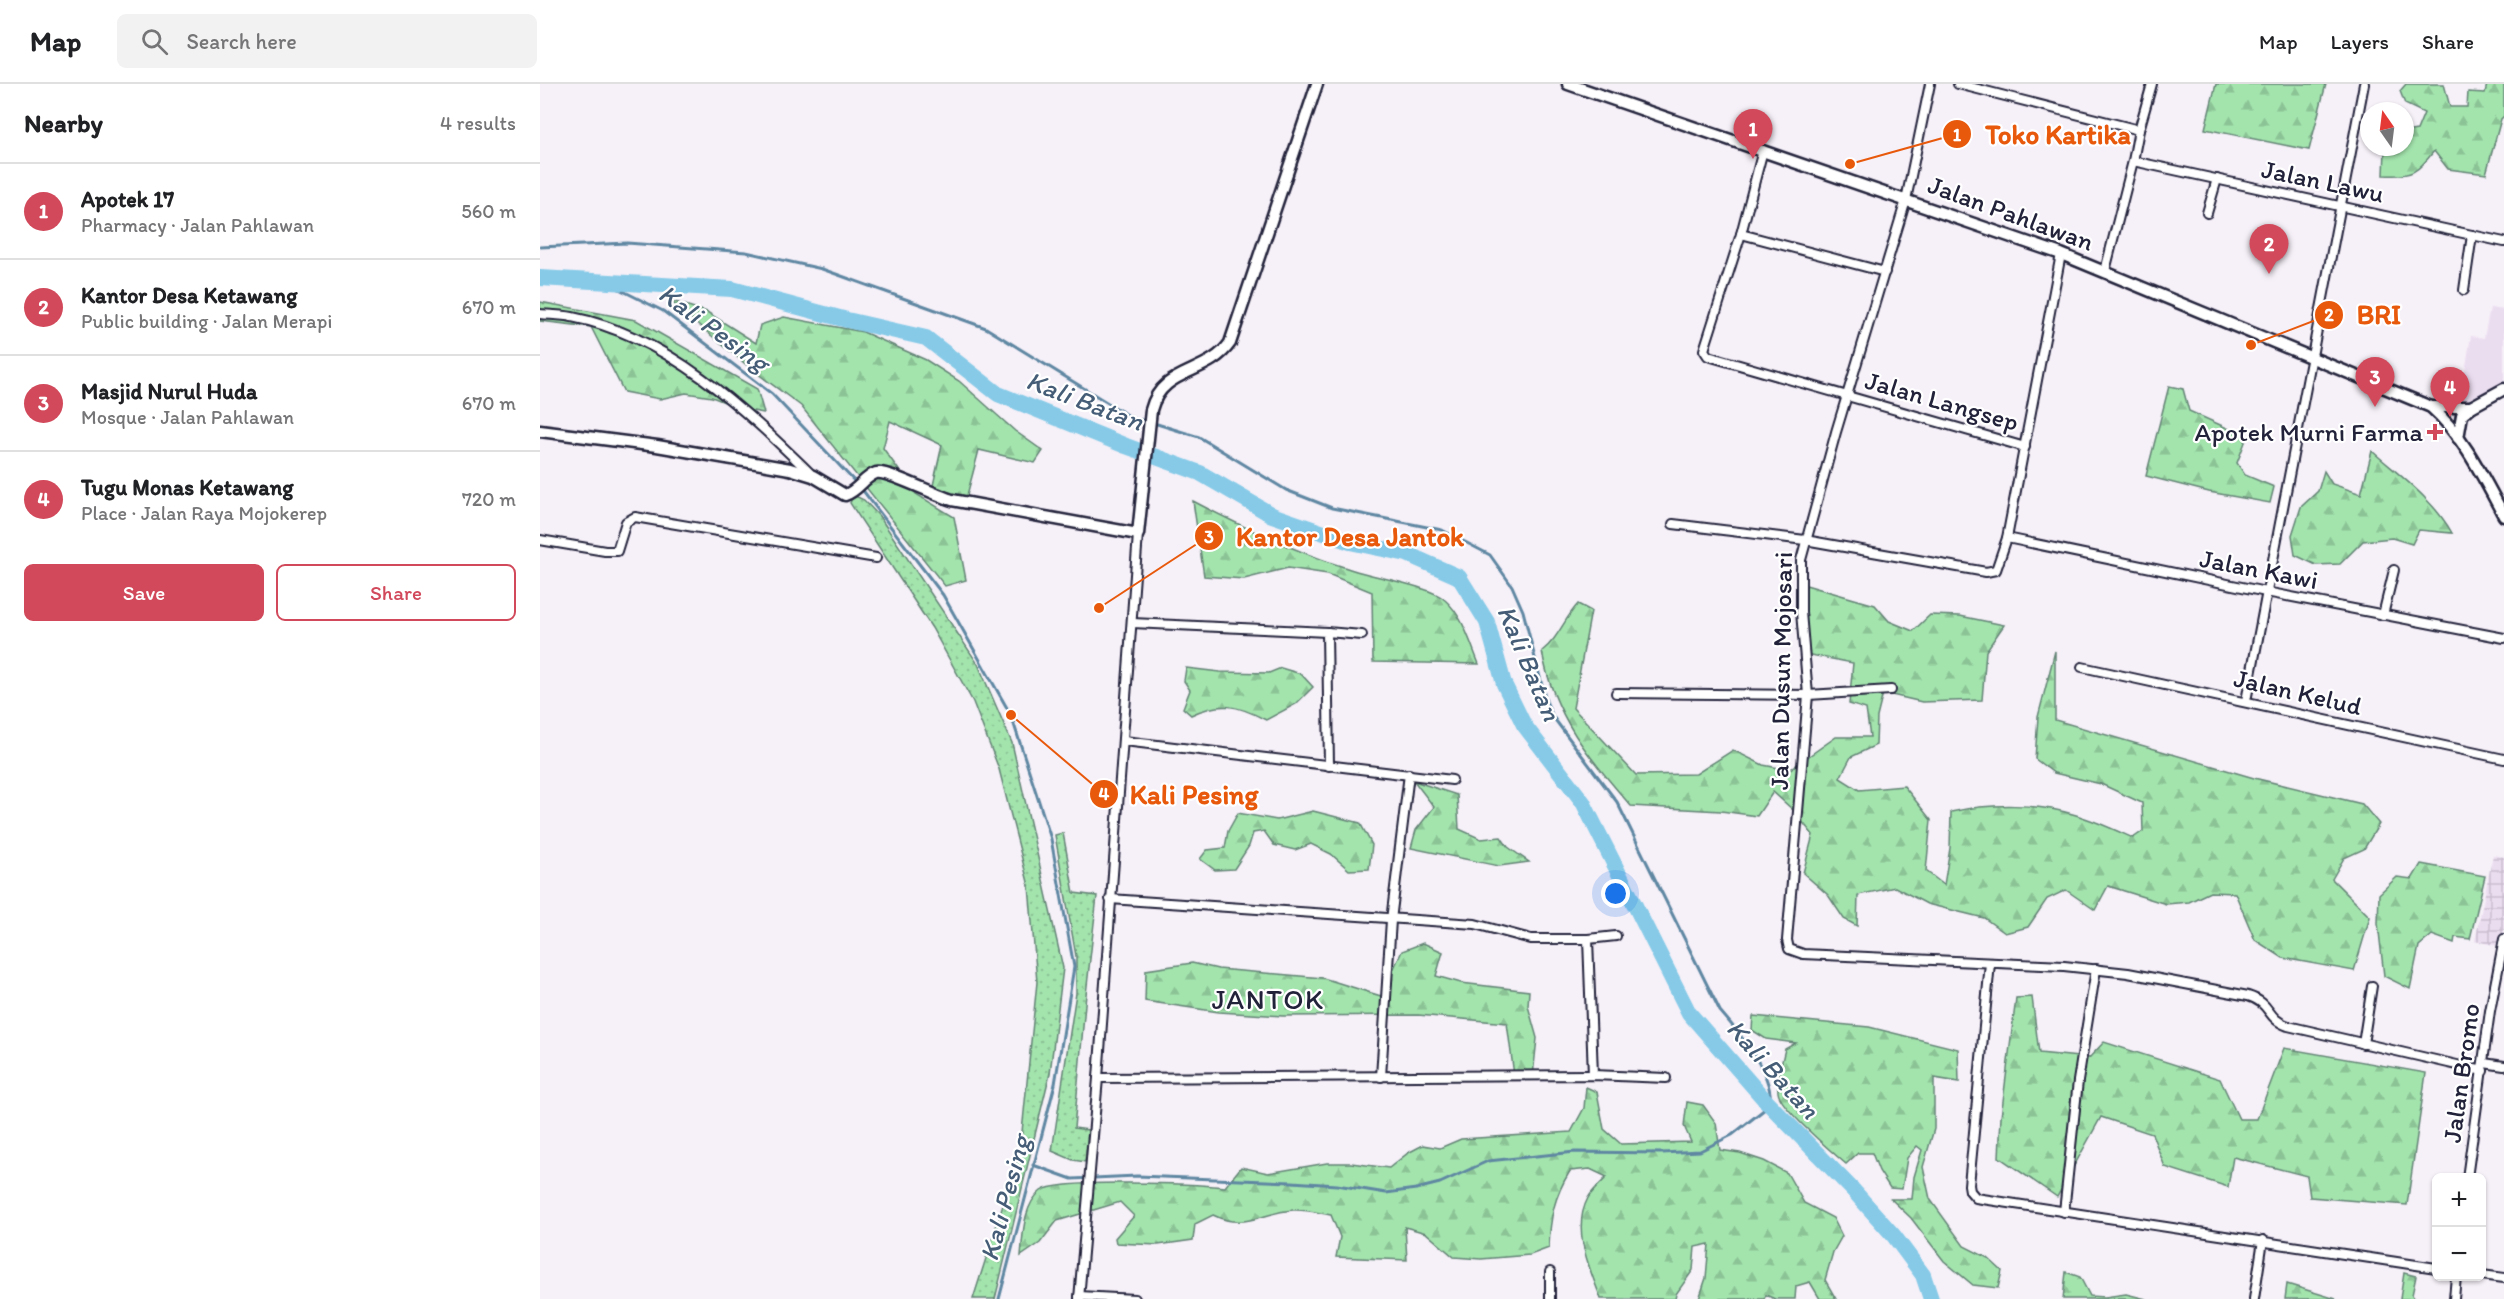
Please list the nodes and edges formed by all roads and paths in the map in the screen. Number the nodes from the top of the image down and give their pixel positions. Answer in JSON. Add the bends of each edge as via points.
{"nodes":[{"id":1,"x":1317,"y":84,"type":"edge"},
{"id":2,"x":1568,"y":84,"type":"edge"},
{"id":3,"x":1930,"y":84,"type":"edge"},
{"id":4,"x":1958,"y":84,"type":"edge"},
{"id":5,"x":2152,"y":84,"type":"edge"},
{"id":6,"x":2364,"y":84,"type":"edge"},
{"id":7,"x":1600,"y":89,"type":"edge"},
{"id":8,"x":2139,"y":130,"type":"junction"},
{"id":9,"x":1763,"y":150,"type":"junction"},
{"id":10,"x":2133,"y":161,"type":"junction"},
{"id":11,"x":2217,"y":179,"type":"junction"},
{"id":12,"x":1906,"y":200,"type":"junction"},
{"id":13,"x":2341,"y":207,"type":"junction"},
{"id":14,"x":2207,"y":213,"type":"dead end"},
{"id":15,"x":1741,"y":234,"type":"junction"},
{"id":16,"x":2472,"y":235,"type":"junction"},
{"id":17,"x":2504,"y":242,"type":"edge"},
{"id":18,"x":2061,"y":254,"type":"junction"},
{"id":19,"x":2104,"y":271,"type":"junction"},
{"id":20,"x":1885,"y":272,"type":"junction"},
{"id":21,"x":2464,"y":290,"type":"dead end"},
{"id":22,"x":540,"y":314,"type":"edge"},
{"id":23,"x":2313,"y":357,"type":"junction"},
{"id":24,"x":2504,"y":389,"type":"edge"},
{"id":25,"x":1847,"y":395,"type":"junction"},
{"id":26,"x":2431,"y":407,"type":"junction"},
{"id":27,"x":2471,"y":407,"type":"junction"},
{"id":28,"x":540,"y":431,"type":"edge"},
{"id":29,"x":2458,"y":438,"type":"junction"},
{"id":30,"x":2025,"y":447,"type":"junction"},
{"id":31,"x":813,"y":476,"type":"junction"},
{"id":32,"x":2504,"y":516,"type":"edge"},
{"id":33,"x":1672,"y":524,"type":"dead end"},
{"id":34,"x":1138,"y":534,"type":"junction"},
{"id":35,"x":2007,"y":538,"type":"junction"},
{"id":36,"x":540,"y":540,"type":"edge"},
{"id":37,"x":1805,"y":540,"type":"junction"},
{"id":38,"x":876,"y":558,"type":"dead end"},
{"id":39,"x":2394,"y":570,"type":"dead end"},
{"id":40,"x":2266,"y":592,"type":"junction"},
{"id":41,"x":2383,"y":615,"type":"junction"},
{"id":42,"x":1132,"y":623,"type":"junction"},
{"id":43,"x":1326,"y":632,"type":"junction"},
{"id":44,"x":1362,"y":635,"type":"dead end"},
{"id":45,"x":2504,"y":638,"type":"edge"},
{"id":46,"x":2082,"y":667,"type":"dead end"},
{"id":47,"x":1891,"y":690,"type":"dead end"},
{"id":48,"x":1616,"y":693,"type":"dead end"},
{"id":49,"x":1808,"y":695,"type":"junction"},
{"id":50,"x":2246,"y":701,"type":"junction"},
{"id":51,"x":1124,"y":741,"type":"junction"},
{"id":52,"x":2504,"y":759,"type":"edge"},
{"id":53,"x":1329,"y":766,"type":"junction"},
{"id":54,"x":1409,"y":774,"type":"junction"},
{"id":55,"x":1452,"y":780,"type":"dead end"},
{"id":56,"x":1110,"y":899,"type":"junction"},
{"id":57,"x":1391,"y":920,"type":"junction"},
{"id":58,"x":1616,"y":936,"type":"dead end"},
{"id":59,"x":1588,"y":939,"type":"junction"},
{"id":60,"x":2504,"y":942,"type":"edge"},
{"id":61,"x":1990,"y":963,"type":"junction"},
{"id":62,"x":2096,"y":969,"type":"junction"},
{"id":63,"x":2372,"y":986,"type":"dead end"},
{"id":64,"x":2363,"y":1044,"type":"junction"},
{"id":65,"x":2504,"y":1066,"type":"edge"},
{"id":66,"x":2483,"y":1067,"type":"junction"},
{"id":67,"x":1593,"y":1075,"type":"junction"},
{"id":68,"x":1381,"y":1077,"type":"junction"},
{"id":69,"x":1098,"y":1078,"type":"junction"},
{"id":70,"x":1666,"y":1078,"type":"dead end"},
{"id":71,"x":2469,"y":1173,"type":"edge"},
{"id":72,"x":2064,"y":1212,"type":"junction"},
{"id":73,"x":2263,"y":1240,"type":"junction"},
{"id":74,"x":2432,"y":1267,"type":"edge"},
{"id":75,"x":1550,"y":1272,"type":"dead end"},
{"id":76,"x":2486,"y":1276,"type":"edge"},
{"id":77,"x":2504,"y":1278,"type":"edge"},
{"id":78,"x":2456,"y":1281,"type":"edge"},
{"id":79,"x":1079,"y":1298,"type":"edge"},
{"id":80,"x":1090,"y":1298,"type":"edge"},
{"id":81,"x":1135,"y":1299,"type":"edge"},
{"id":82,"x":1550,"y":1299,"type":"edge"},
{"id":83,"x":2254,"y":1299,"type":"edge"},
{"id":84,"x":2454,"y":1299,"type":"edge"}],
"edges":[{"from":1,"to":34,"type":"street","via":[[1230,342],[1215,357],[1166,383],[1151,410]]},
{"from":2,"to":7,"type":"street","name":"Jalan Pahlawan"},
{"from":3,"to":12,"type":"street","name":"Jalan Dusun Mojosari"},
{"from":4,"to":8,"type":"street"},
{"from":5,"to":8,"type":"street"},
{"from":6,"to":13,"type":"street"},
{"from":7,"to":9,"type":"street","name":"Jalan Pahlawan"},
{"from":8,"to":10,"type":"street"},
{"from":9,"to":12,"type":"street","name":"Jalan Pahlawan"},
{"from":9,"to":15,"type":"street"},
{"from":10,"to":11,"type":"street","name":"Jalan Lawu"},
{"from":10,"to":19,"type":"street"},
{"from":11,"to":13,"type":"street","name":"Jalan Lawu"},
{"from":11,"to":14,"type":"street"},
{"from":12,"to":18,"type":"street","name":"Jalan Pahlawan"},
{"from":12,"to":20,"type":"street","name":"Jalan Dusun Mojosari"},
{"from":13,"to":16,"type":"street","name":"Jalan Lawu"},
{"from":13,"to":23,"type":"street"},
{"from":15,"to":20,"type":"street"},
{"from":15,"to":25,"type":"street","name":"Jalan Langsep","via":[[1705,353]]},
{"from":16,"to":17,"type":"street","name":"Jalan Lawu"},
{"from":16,"to":21,"type":"street"},
{"from":18,"to":19,"type":"street","name":"Jalan Pahlawan"},
{"from":18,"to":30,"type":"street"},
{"from":19,"to":23,"type":"street","name":"Jalan Pahlawan"},
{"from":20,"to":25,"type":"street","name":"Jalan Dusun Mojosari"},
{"from":22,"to":31,"type":"street","via":[[572,316],[631,335],[697,373]]},
{"from":23,"to":26,"type":"street","name":"Jalan Pahlawan"},
{"from":23,"to":40,"type":"street"},
{"from":24,"to":27,"type":"street"},
{"from":25,"to":30,"type":"street","name":"Jalan Langsep"},
{"from":25,"to":37,"type":"street","name":"Jalan Dusun Mojosari"},
{"from":26,"to":27,"type":"street"},
{"from":26,"to":29,"type":"street"},
{"from":27,"to":29,"type":"street","via":[[2459,422]]},
{"from":28,"to":31,"type":"street","via":[[657,446]]},
{"from":29,"to":32,"type":"street"},
{"from":30,"to":35,"type":"street"},
{"from":31,"to":34,"type":"street","via":[[845,495],[871,476],[886,473],[952,500]]},
{"from":33,"to":37,"type":"street"},
{"from":34,"to":42,"type":"street"},
{"from":35,"to":37,"type":"street","via":[[1998,566],[1992,572]]},
{"from":35,"to":40,"type":"street","name":"Jalan Kawi"},
{"from":36,"to":38,"type":"street","via":[[617,551],[626,522],[635,517]]},
{"from":37,"to":49,"type":"street","name":"Jalan Dusun Mojosari","via":[[1800,584]]},
{"from":39,"to":41,"type":"street"},
{"from":40,"to":41,"type":"street","name":"Jalan Kawi"},
{"from":40,"to":50,"type":"street"},
{"from":41,"to":45,"type":"street","name":"Jalan Kawi"},
{"from":42,"to":43,"type":"street"},
{"from":42,"to":51,"type":"street"},
{"from":43,"to":44,"type":"street"},
{"from":43,"to":53,"type":"street"},
{"from":46,"to":50,"type":"street","name":"Jalan Kelud"},
{"from":47,"to":49,"type":"street"},
{"from":48,"to":49,"type":"street"},
{"from":49,"to":61,"type":"street","name":"Jalan Dusun Mojosari","via":[[1789,949],[1803,954]]},
{"from":50,"to":52,"type":"street","name":"Jalan Kelud"},
{"from":51,"to":53,"type":"street"},
{"from":51,"to":56,"type":"street"},
{"from":53,"to":54,"type":"street"},
{"from":54,"to":55,"type":"street"},
{"from":54,"to":57,"type":"street"},
{"from":56,"to":57,"type":"street"},
{"from":56,"to":69,"type":"street"},
{"from":57,"to":59,"type":"street","via":[[1475,924],[1531,939]]},
{"from":57,"to":68,"type":"street"},
{"from":58,"to":59,"type":"street"},
{"from":59,"to":67,"type":"street"},
{"from":60,"to":66,"type":"street","name":"Jalan Bromo"},
{"from":61,"to":62,"type":"street"},
{"from":61,"to":72,"type":"street","via":[[1970,1191],[1983,1200]]},
{"from":62,"to":64,"type":"street","via":[[2248,996],[2263,1002],[2280,1023]]},
{"from":62,"to":72,"type":"street","via":[[2078,1081]]},
{"from":63,"to":64,"type":"street"},
{"from":64,"to":66,"type":"street"},
{"from":65,"to":66,"type":"street"},
{"from":66,"to":71,"type":"street","name":"Jalan Bromo"},
{"from":67,"to":68,"type":"street"},
{"from":67,"to":70,"type":"street"},
{"from":68,"to":69,"type":"street"},
{"from":69,"to":79,"type":"street"},
{"from":72,"to":73,"type":"street"},
{"from":73,"to":74,"type":"street"},
{"from":73,"to":83,"type":"street"},
{"from":75,"to":82,"type":"street"},
{"from":76,"to":77,"type":"street"},
{"from":78,"to":84,"type":"street"},
{"from":79,"to":80,"type":"street"},
{"from":80,"to":81,"type":"street"}]}
